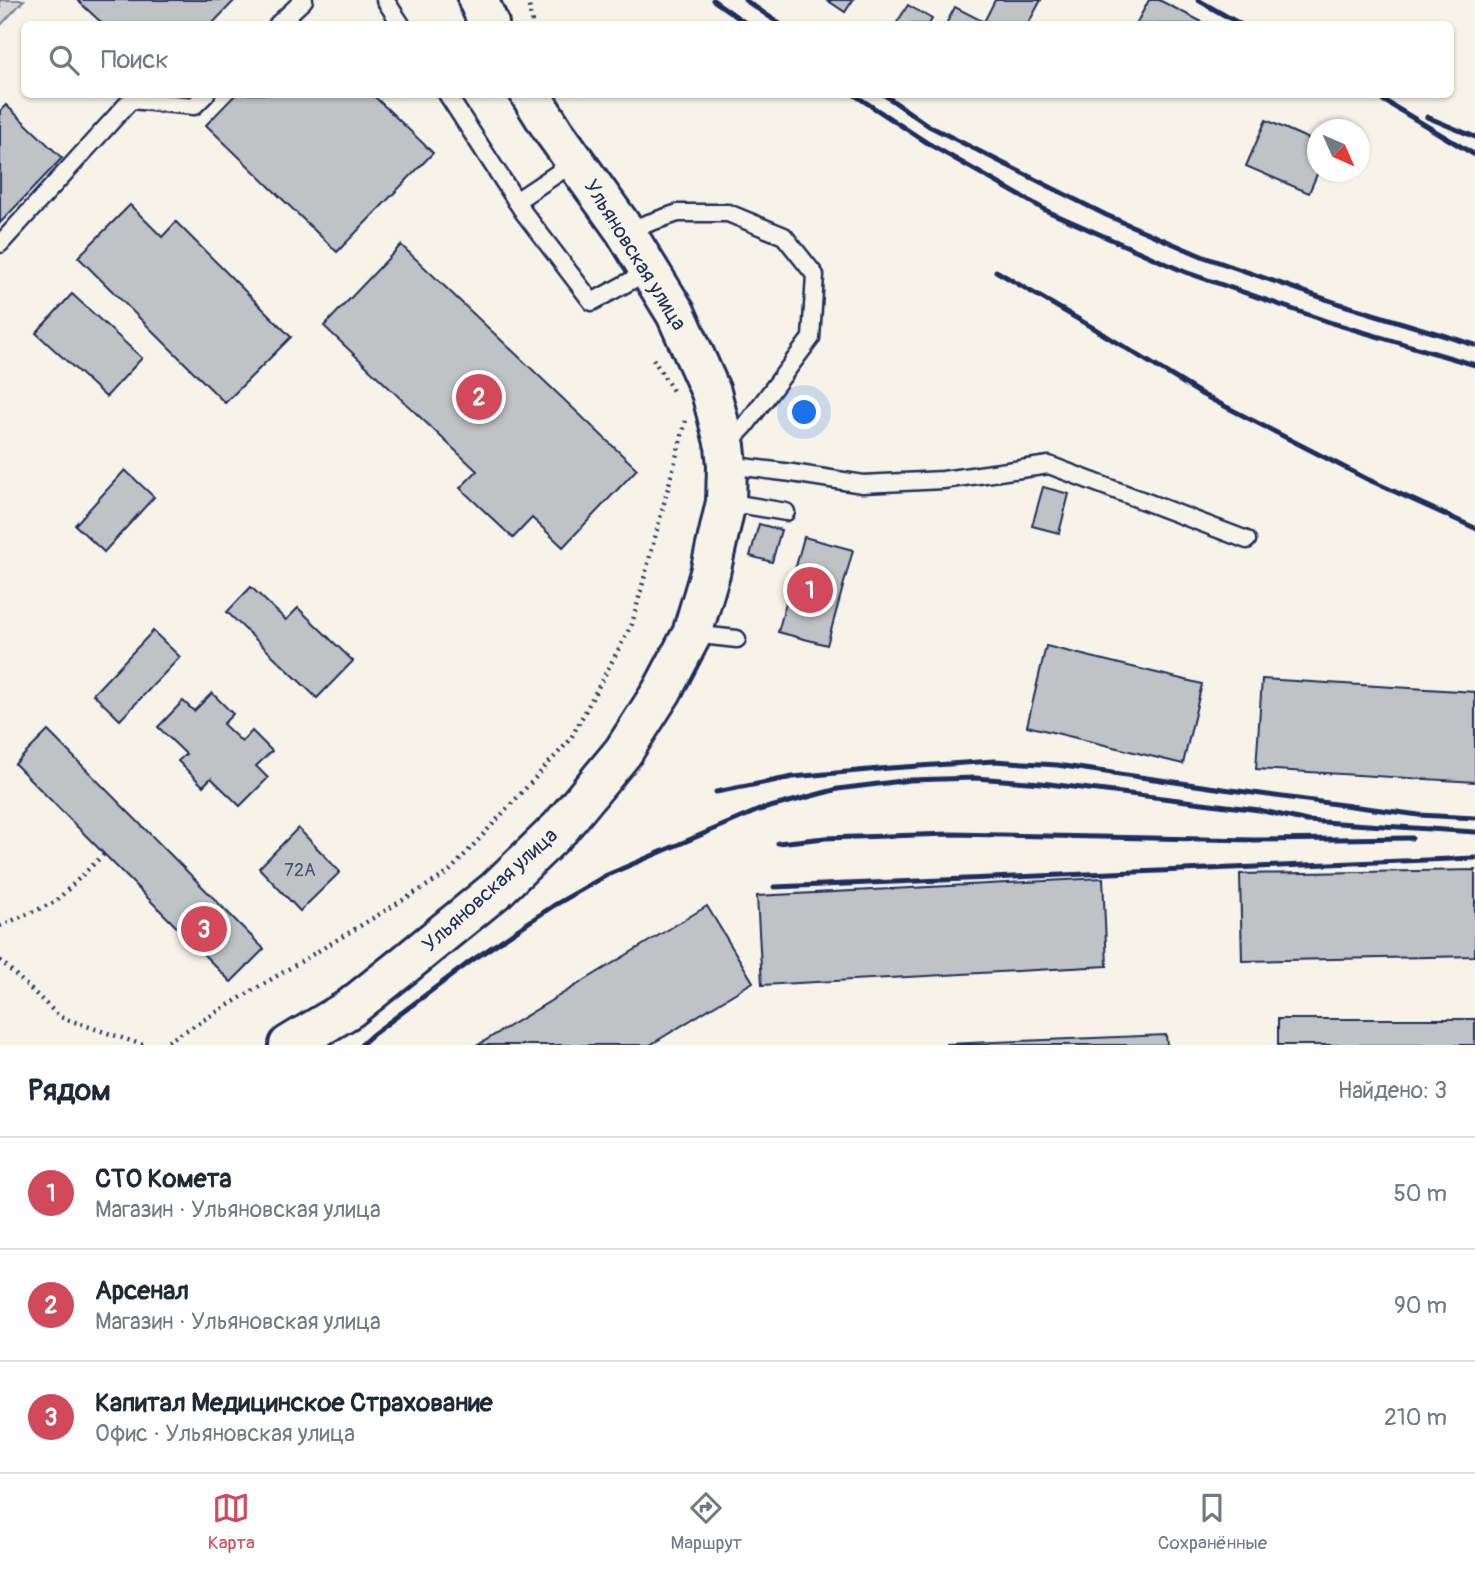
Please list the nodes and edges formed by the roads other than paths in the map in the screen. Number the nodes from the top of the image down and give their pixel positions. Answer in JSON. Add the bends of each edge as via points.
{"nodes":[{"id":1,"x":304,"y":0,"type":"edge"},
{"id":2,"x":385,"y":0,"type":"edge"},
{"id":3,"x":478,"y":0,"type":"edge"},
{"id":4,"x":281,"y":21,"type":"edge"},
{"id":5,"x":399,"y":21,"type":"edge"},
{"id":6,"x":488,"y":21,"type":"edge"},
{"id":7,"x":202,"y":98,"type":"edge"},
{"id":8,"x":450,"y":98,"type":"edge"},
{"id":9,"x":533,"y":98,"type":"edge"},
{"id":10,"x":576,"y":161,"type":"junction"},
{"id":11,"x":516,"y":201,"type":"junction"},
{"id":12,"x":625,"y":231,"type":"junction"},
{"id":13,"x":0,"y":244,"type":"edge"},
{"id":14,"x":649,"y":271,"type":"junction"},
{"id":15,"x":726,"y":456,"type":"junction"},
{"id":16,"x":726,"y":502,"type":"junction"},
{"id":17,"x":786,"y":512,"type":"dead end"},
{"id":18,"x":1247,"y":540,"type":"dead end"},
{"id":19,"x":692,"y":634,"type":"junction"},
{"id":20,"x":737,"y":639,"type":"dead end"},
{"id":21,"x":289,"y":1045,"type":"edge"}],
"edges":[{"from":1,"to":4,"type":"lane"},
{"from":2,"to":5,"type":"lane"},
{"from":3,"to":6,"type":"main road"},
{"from":7,"to":13,"type":"lane","via":[[194,106],[131,100]]},
{"from":8,"to":11,"type":"lane"},
{"from":9,"to":10,"type":"main road","name":"Ульяновская улица"},
{"from":10,"to":11,"type":"lane"},
{"from":10,"to":12,"type":"main road","name":"Ульяновская улица"},
{"from":11,"to":14,"type":"lane","via":[[592,302]]},
{"from":12,"to":14,"type":"main road","name":"Ульяновская улица"},
{"from":12,"to":15,"type":"lane","via":[[678,213],[728,213],[784,236],[815,275],[811,338]]},
{"from":14,"to":15,"type":"main road","name":"Ульяновская улица","via":[[676,314],[711,392]]},
{"from":15,"to":16,"type":"main road","name":"Ульяновская улица"},
{"from":15,"to":18,"type":"lane","via":[[863,484],[943,480],[1049,465]]},
{"from":16,"to":17,"type":"lane"},
{"from":16,"to":19,"type":"main road","name":"Ульяновская улица"},
{"from":19,"to":20,"type":"lane"},
{"from":19,"to":21,"type":"main road","name":"Ульяновская улица","via":[[623,752],[560,828],[496,890],[403,966],[349,1009]]}]}
